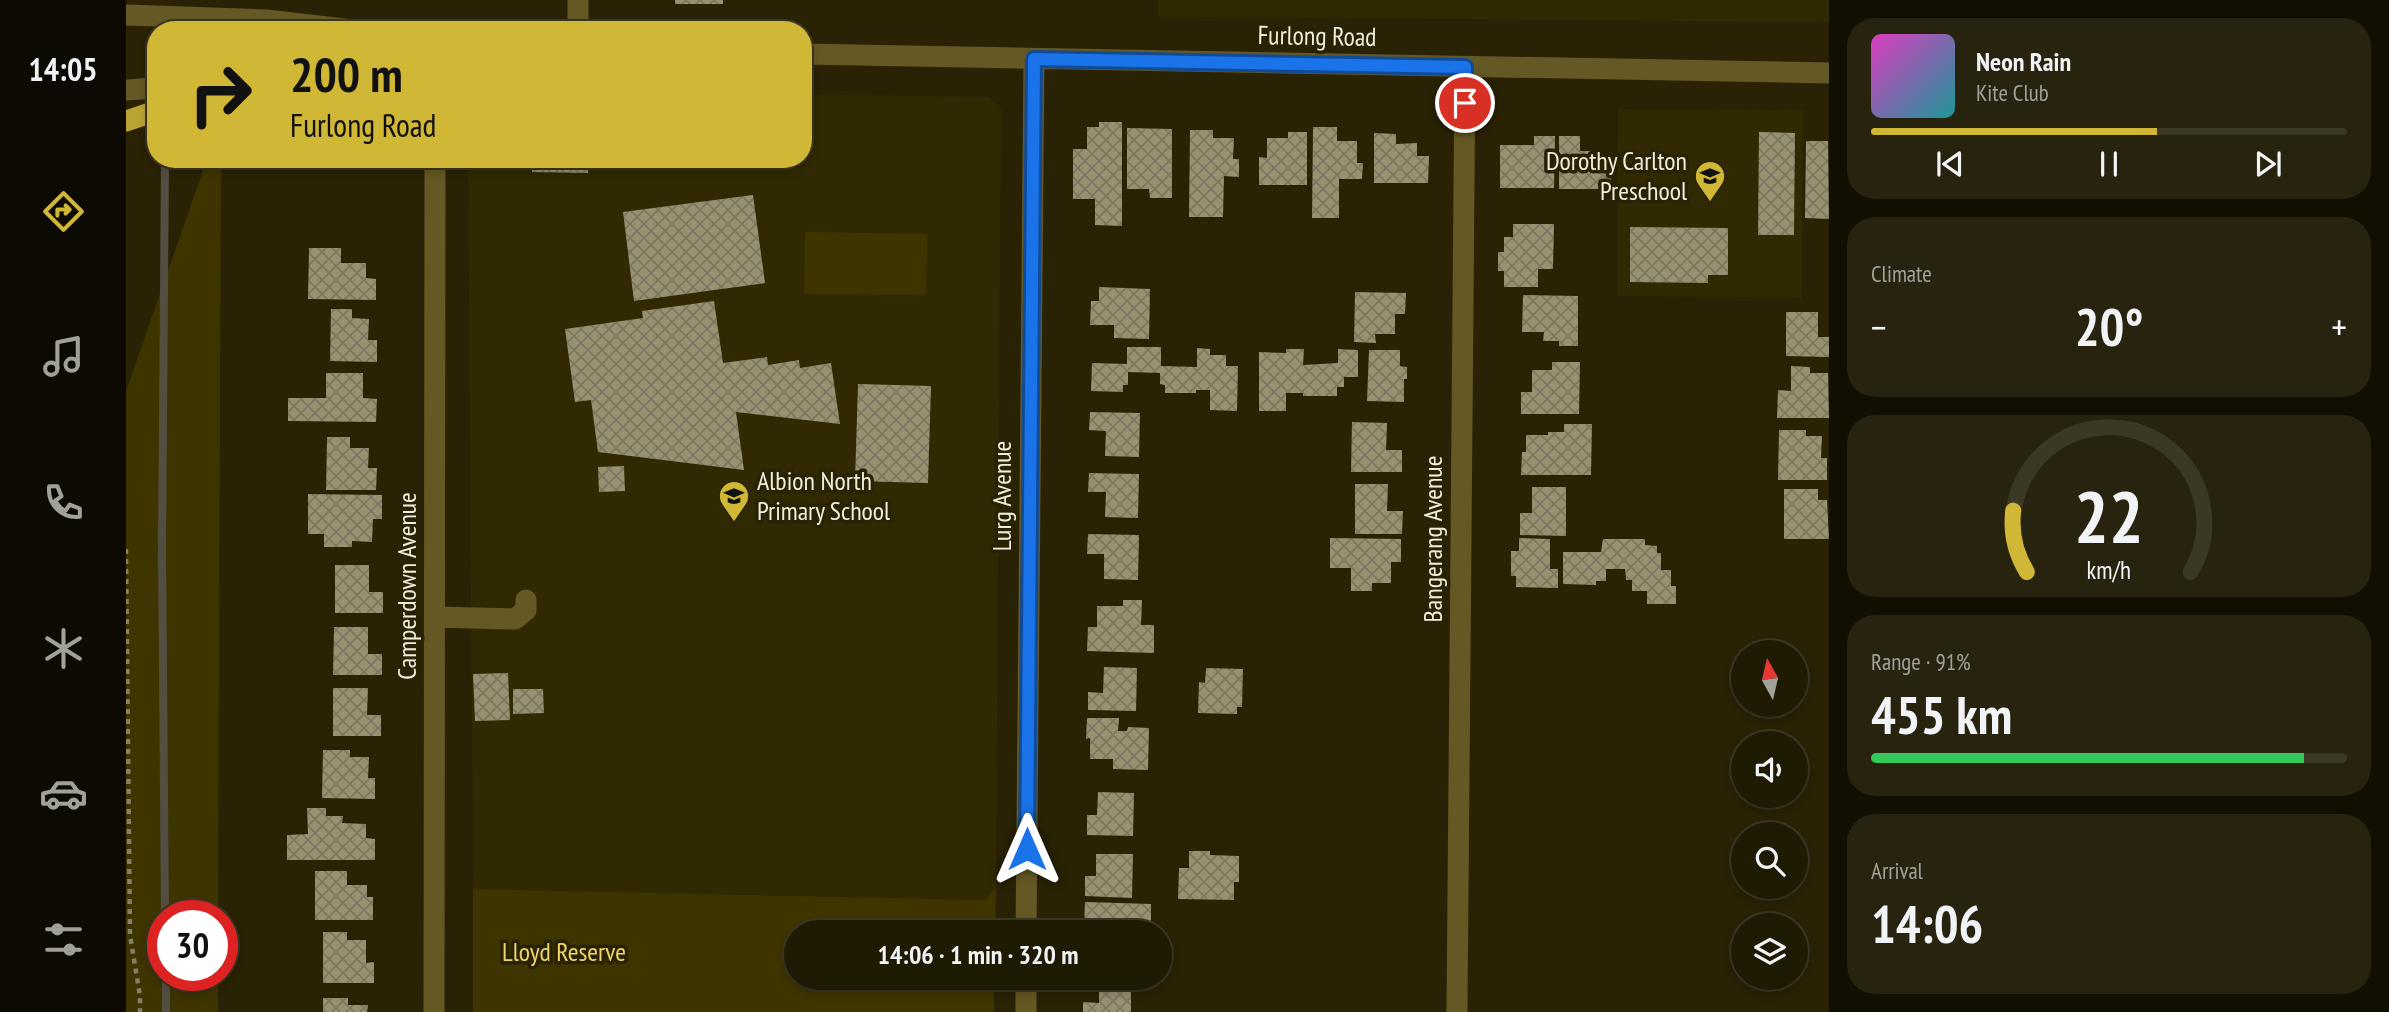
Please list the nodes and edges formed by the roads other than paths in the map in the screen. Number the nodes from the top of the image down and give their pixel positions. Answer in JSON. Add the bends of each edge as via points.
{"nodes":[{"id":1,"x":578,"y":0,"type":"edge"},
{"id":2,"x":126,"y":15,"type":"edge"},
{"id":3,"x":276,"y":21,"type":"edge"},
{"id":4,"x":578,"y":21,"type":"edge"},
{"id":5,"x":812,"y":54,"type":"edge"},
{"id":6,"x":1034,"y":59,"type":"junction"},
{"id":7,"x":1465,"y":67,"type":"junction"},
{"id":8,"x":1829,"y":73,"type":"edge"},
{"id":9,"x":147,"y":89,"type":"edge"},
{"id":10,"x":126,"y":90,"type":"edge"},
{"id":11,"x":147,"y":114,"type":"edge"},
{"id":12,"x":126,"y":121,"type":"edge"},
{"id":13,"x":435,"y":168,"type":"edge"},
{"id":14,"x":526,"y":600,"type":"dead end"},
{"id":15,"x":435,"y":617,"type":"junction"},
{"id":16,"x":1026,"y":920,"type":"edge"},
{"id":17,"x":1026,"y":990,"type":"edge"},
{"id":18,"x":434,"y":1012,"type":"edge"},
{"id":19,"x":1026,"y":1012,"type":"edge"},
{"id":20,"x":1457,"y":1012,"type":"edge"}],
"edges":[{"from":1,"to":4,"type":"street"},
{"from":2,"to":3,"type":"street"},
{"from":5,"to":6,"type":"street","name":"Furlong Road"},
{"from":6,"to":7,"type":"street","name":"Furlong Road"},
{"from":6,"to":16,"type":"street","name":"Lurg Avenue"},
{"from":7,"to":8,"type":"street","name":"Furlong Road"},
{"from":7,"to":20,"type":"street","name":"Bangerang Avenue"},
{"from":9,"to":10,"type":"street"},
{"from":11,"to":12,"type":"highway"},
{"from":13,"to":15,"type":"street","name":"Camperdown Avenue"},
{"from":14,"to":15,"type":"street","via":[[526,610],[515,619]]},
{"from":15,"to":18,"type":"street","name":"Camperdown Avenue"},
{"from":17,"to":19,"type":"street"}]}
